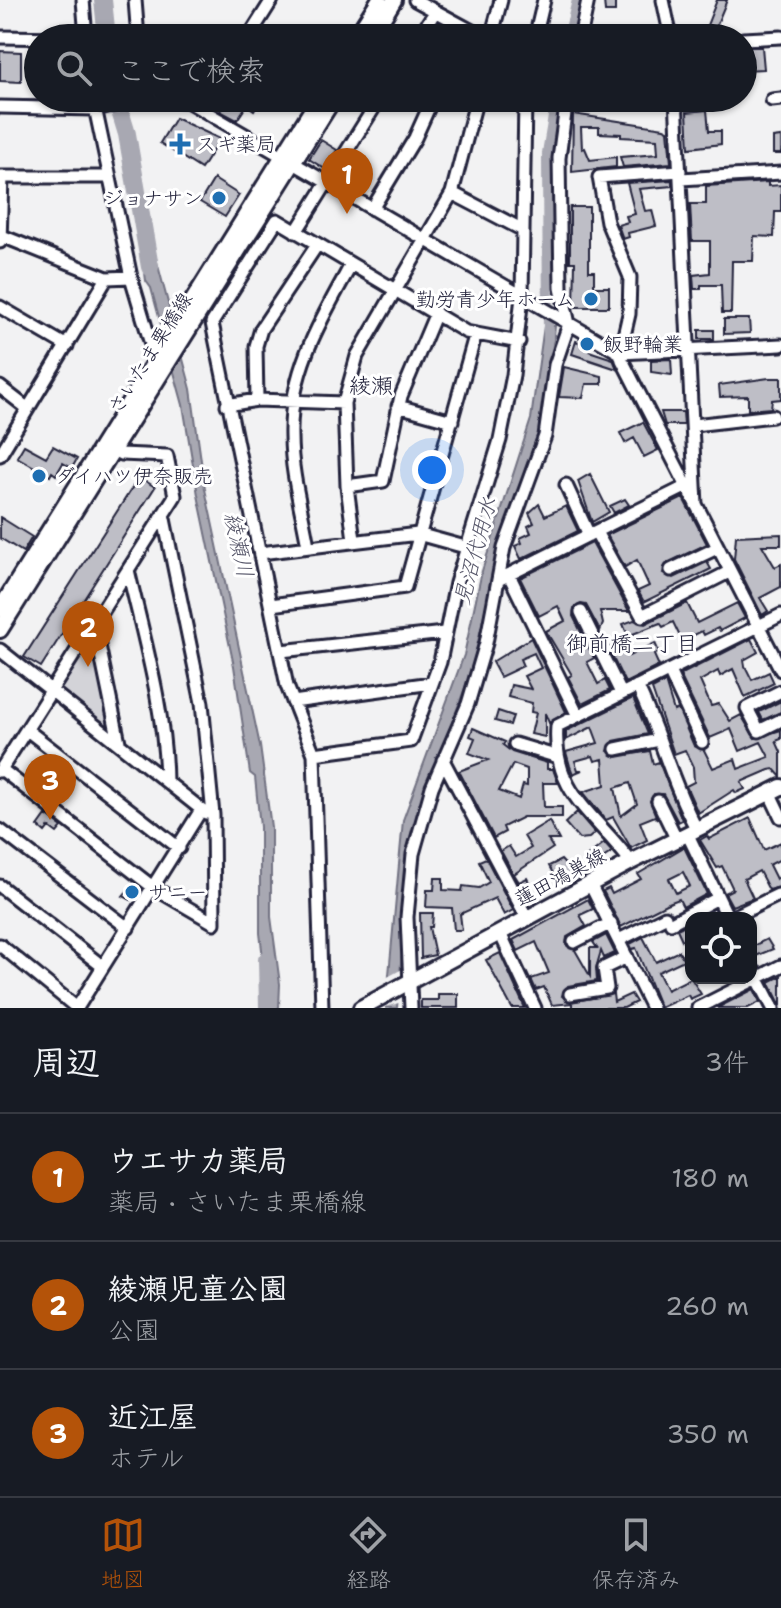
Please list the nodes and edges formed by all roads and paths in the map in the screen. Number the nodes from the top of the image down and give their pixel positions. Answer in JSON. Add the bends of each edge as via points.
{"nodes":[{"id":1,"x":83,"y":0,"type":"edge"},
{"id":2,"x":135,"y":0,"type":"edge"},
{"id":3,"x":272,"y":0,"type":"edge"},
{"id":4,"x":379,"y":0,"type":"edge"},
{"id":5,"x":394,"y":0,"type":"edge"},
{"id":6,"x":415,"y":0,"type":"edge"},
{"id":7,"x":501,"y":0,"type":"edge"},
{"id":8,"x":544,"y":0,"type":"edge"},
{"id":9,"x":588,"y":0,"type":"edge"},
{"id":10,"x":663,"y":0,"type":"edge"},
{"id":11,"x":435,"y":12,"type":"junction"},
{"id":12,"x":85,"y":24,"type":"edge"},
{"id":13,"x":137,"y":24,"type":"edge"},
{"id":14,"x":257,"y":24,"type":"edge"},
{"id":15,"x":364,"y":24,"type":"edge"},
{"id":16,"x":379,"y":24,"type":"edge"},
{"id":17,"x":427,"y":24,"type":"edge"},
{"id":18,"x":449,"y":24,"type":"edge"},
{"id":19,"x":493,"y":24,"type":"edge"},
{"id":20,"x":538,"y":24,"type":"edge"},
{"id":21,"x":583,"y":24,"type":"edge"},
{"id":22,"x":668,"y":24,"type":"edge"},
{"id":23,"x":0,"y":37,"type":"edge"},
{"id":24,"x":24,"y":37,"type":"edge"},
{"id":25,"x":781,"y":37,"type":"edge"},
{"id":26,"x":757,"y":38,"type":"edge"},
{"id":27,"x":24,"y":106,"type":"edge"},
{"id":28,"x":0,"y":107,"type":"edge"},
{"id":29,"x":98,"y":112,"type":"edge"},
{"id":30,"x":208,"y":112,"type":"edge"},
{"id":31,"x":312,"y":112,"type":"edge"},
{"id":32,"x":324,"y":112,"type":"edge"},
{"id":33,"x":371,"y":112,"type":"edge"},
{"id":34,"x":427,"y":112,"type":"edge"},
{"id":35,"x":473,"y":112,"type":"edge"},
{"id":36,"x":525,"y":112,"type":"edge"},
{"id":37,"x":565,"y":112,"type":"edge"},
{"id":38,"x":677,"y":112,"type":"edge"},
{"id":39,"x":288,"y":160,"type":"junction"},
{"id":40,"x":781,"y":173,"type":"edge"},
{"id":41,"x":681,"y":175,"type":"junction"},
{"id":42,"x":1,"y":177,"type":"edge"},
{"id":43,"x":108,"y":177,"type":"junction"},
{"id":44,"x":327,"y":183,"type":"junction"},
{"id":45,"x":452,"y":193,"type":"junction"},
{"id":46,"x":372,"y":209,"type":"junction"},
{"id":47,"x":521,"y":229,"type":"junction"},
{"id":48,"x":296,"y":232,"type":"junction"},
{"id":49,"x":1,"y":239,"type":"edge"},
{"id":50,"x":424,"y":240,"type":"junction"},
{"id":51,"x":317,"y":245,"type":"junction"},
{"id":52,"x":351,"y":265,"type":"junction"},
{"id":53,"x":131,"y":277,"type":"junction"},
{"id":54,"x":107,"y":278,"type":"junction"},
{"id":55,"x":394,"y":289,"type":"junction"},
{"id":56,"x":522,"y":297,"type":"junction"},
{"id":57,"x":0,"y":307,"type":"edge"},
{"id":58,"x":436,"y":313,"type":"junction"},
{"id":59,"x":569,"y":324,"type":"junction"},
{"id":60,"x":475,"y":336,"type":"junction"},
{"id":61,"x":519,"y":342,"type":"junction"},
{"id":62,"x":781,"y":345,"type":"edge"},
{"id":63,"x":67,"y":346,"type":"junction"},
{"id":64,"x":690,"y":350,"type":"junction"},
{"id":65,"x":620,"y":353,"type":"junction"},
{"id":66,"x":160,"y":362,"type":"junction"},
{"id":67,"x":0,"y":387,"type":"edge"},
{"id":68,"x":257,"y":400,"type":"junction"},
{"id":69,"x":293,"y":402,"type":"junction"},
{"id":70,"x":344,"y":403,"type":"junction"},
{"id":71,"x":227,"y":405,"type":"junction"},
{"id":72,"x":398,"y":406,"type":"junction"},
{"id":73,"x":27,"y":408,"type":"junction"},
{"id":74,"x":773,"y":416,"type":"dead end"},
{"id":75,"x":452,"y":421,"type":"junction"},
{"id":76,"x":694,"y":425,"type":"junction"},
{"id":77,"x":113,"y":450,"type":"junction"},
{"id":78,"x":0,"y":455,"type":"edge"},
{"id":79,"x":566,"y":485,"type":"dead end"},
{"id":80,"x":347,"y":486,"type":"junction"},
{"id":81,"x":685,"y":487,"type":"junction"},
{"id":82,"x":696,"y":510,"type":"junction"},
{"id":83,"x":163,"y":514,"type":"junction"},
{"id":84,"x":593,"y":533,"type":"junction"},
{"id":85,"x":418,"y":534,"type":"junction"},
{"id":86,"x":354,"y":540,"type":"junction"},
{"id":87,"x":308,"y":546,"type":"junction"},
{"id":88,"x":465,"y":547,"type":"junction"},
{"id":89,"x":717,"y":548,"type":"junction"},
{"id":90,"x":260,"y":553,"type":"junction"},
{"id":91,"x":128,"y":570,"type":"junction"},
{"id":92,"x":671,"y":570,"type":"dead end"},
{"id":93,"x":729,"y":572,"type":"junction"},
{"id":94,"x":504,"y":578,"type":"junction"},
{"id":95,"x":271,"y":605,"type":"junction"},
{"id":96,"x":0,"y":609,"type":"edge"},
{"id":97,"x":581,"y":612,"type":"dead end"},
{"id":98,"x":781,"y":615,"type":"edge"},
{"id":99,"x":95,"y":626,"type":"junction"},
{"id":100,"x":760,"y":626,"type":"junction"},
{"id":101,"x":0,"y":630,"type":"edge"},
{"id":102,"x":444,"y":633,"type":"junction"},
{"id":103,"x":0,"y":650,"type":"edge"},
{"id":104,"x":281,"y":651,"type":"junction"},
{"id":105,"x":781,"y":670,"type":"edge"},
{"id":106,"x":669,"y":671,"type":"junction"},
{"id":107,"x":432,"y":683,"type":"junction"},
{"id":108,"x":637,"y":686,"type":"junction"},
{"id":109,"x":52,"y":691,"type":"junction"},
{"id":110,"x":781,"y":691,"type":"edge"},
{"id":111,"x":621,"y":693,"type":"junction"},
{"id":112,"x":293,"y":702,"type":"junction"},
{"id":113,"x":577,"y":714,"type":"junction"},
{"id":114,"x":781,"y":720,"type":"edge"},
{"id":115,"x":27,"y":730,"type":"junction"},
{"id":116,"x":659,"y":740,"type":"junction"},
{"id":117,"x":119,"y":742,"type":"junction"},
{"id":118,"x":702,"y":742,"type":"dead end"},
{"id":119,"x":515,"y":744,"type":"dead end"},
{"id":120,"x":616,"y":749,"type":"dead end"},
{"id":121,"x":314,"y":754,"type":"junction"},
{"id":122,"x":555,"y":756,"type":"junction"},
{"id":123,"x":443,"y":760,"type":"junction"},
{"id":124,"x":1,"y":770,"type":"edge"},
{"id":125,"x":166,"y":781,"type":"junction"},
{"id":126,"x":775,"y":789,"type":"edge"},
{"id":127,"x":658,"y":801,"type":"dead end"},
{"id":128,"x":207,"y":812,"type":"junction"},
{"id":129,"x":781,"y":817,"type":"edge"},
{"id":130,"x":0,"y":830,"type":"edge"},
{"id":131,"x":686,"y":833,"type":"junction"},
{"id":132,"x":179,"y":848,"type":"junction"},
{"id":133,"x":631,"y":862,"type":"junction"},
{"id":134,"x":590,"y":884,"type":"junction"},
{"id":135,"x":0,"y":886,"type":"edge"},
{"id":136,"x":154,"y":888,"type":"junction"},
{"id":137,"x":778,"y":895,"type":"dead end"},
{"id":138,"x":718,"y":898,"type":"junction"},
{"id":139,"x":726,"y":912,"type":"edge"},
{"id":140,"x":742,"y":912,"type":"edge"},
{"id":141,"x":527,"y":918,"type":"junction"},
{"id":142,"x":611,"y":923,"type":"junction"},
{"id":143,"x":128,"y":928,"type":"junction"},
{"id":144,"x":500,"y":933,"type":"junction"},
{"id":145,"x":619,"y":940,"type":"junction"},
{"id":146,"x":574,"y":942,"type":"dead end"},
{"id":147,"x":0,"y":945,"type":"edge"},
{"id":148,"x":627,"y":957,"type":"junction"},
{"id":149,"x":102,"y":966,"type":"junction"},
{"id":150,"x":781,"y":966,"type":"edge"},
{"id":151,"x":757,"y":978,"type":"joint"},
{"id":152,"x":411,"y":982,"type":"junction"},
{"id":153,"x":745,"y":984,"type":"edge"},
{"id":154,"x":570,"y":994,"type":"dead end"},
{"id":155,"x":368,"y":1005,"type":"edge"},
{"id":156,"x":322,"y":1008,"type":"edge"},
{"id":157,"x":411,"y":1008,"type":"edge"},
{"id":158,"x":535,"y":1008,"type":"edge"},
{"id":159,"x":652,"y":1008,"type":"edge"},
{"id":160,"x":698,"y":1008,"type":"edge"},
{"id":161,"x":773,"y":1008,"type":"edge"}],
"edges":[{"from":1,"to":12,"type":"street"},
{"from":2,"to":13,"type":"street"},
{"from":3,"to":14,"type":"street"},
{"from":4,"to":15,"type":"main road"},
{"from":5,"to":16,"type":"main road"},
{"from":6,"to":11,"type":"street"},
{"from":7,"to":19,"type":"street"},
{"from":8,"to":20,"type":"street"},
{"from":9,"to":21,"type":"street"},
{"from":10,"to":22,"type":"street"},
{"from":11,"to":17,"type":"street"},
{"from":11,"to":18,"type":"street"},
{"from":23,"to":24,"type":"street"},
{"from":25,"to":26,"type":"street"},
{"from":27,"to":28,"type":"street"},
{"from":29,"to":43,"type":"street"},
{"from":30,"to":39,"type":"street"},
{"from":31,"to":39,"type":"main road","name":"さいたま栗橋線"},
{"from":32,"to":39,"type":"main road","name":"さいたま栗橋線"},
{"from":33,"to":44,"type":"street"},
{"from":34,"to":46,"type":"street"},
{"from":35,"to":45,"type":"street"},
{"from":36,"to":47,"type":"street"},
{"from":37,"to":59,"type":"street","via":[[559,158],[561,288]]},
{"from":38,"to":41,"type":"street"},
{"from":39,"to":44,"type":"street"},
{"from":39,"to":66,"type":"main road","name":"さいたま栗橋線","via":[[182,318]]},
{"from":39,"to":66,"type":"main road","name":"さいたま栗橋線","via":[[185,334]]},
{"from":40,"to":41,"type":"street"},
{"from":41,"to":64,"type":"street"},
{"from":41,"to":65,"type":"street","via":[[599,177],[607,222],[630,277]]},
{"from":42,"to":43,"type":"street"},
{"from":42,"to":49,"type":"street"},
{"from":43,"to":53,"type":"street"},
{"from":44,"to":46,"type":"street"},
{"from":44,"to":48,"type":"street"},
{"from":45,"to":47,"type":"street"},
{"from":45,"to":50,"type":"street"},
{"from":46,"to":50,"type":"street"},
{"from":47,"to":56,"type":"street"},
{"from":48,"to":51,"type":"street"},
{"from":48,"to":71,"type":"street","via":[[277,220],[212,323]]},
{"from":49,"to":54,"type":"street"},
{"from":50,"to":55,"type":"street"},
{"from":50,"to":56,"type":"street"},
{"from":51,"to":52,"type":"street"},
{"from":51,"to":68,"type":"street","via":[[261,329],[256,346]]},
{"from":52,"to":55,"type":"street"},
{"from":52,"to":69,"type":"street","via":[[311,335]]},
{"from":53,"to":54,"type":"street"},
{"from":53,"to":66,"type":"street"},
{"from":54,"to":63,"type":"street"},
{"from":55,"to":58,"type":"street"},
{"from":55,"to":70,"type":"street","via":[[357,356]]},
{"from":56,"to":59,"type":"street"},
{"from":56,"to":61,"type":"street"},
{"from":57,"to":63,"type":"street"},
{"from":58,"to":60,"type":"street"},
{"from":58,"to":72,"type":"street"},
{"from":59,"to":65,"type":"street"},
{"from":59,"to":94,"type":"street","via":[[555,365],[545,436],[504,548]]},
{"from":60,"to":61,"type":"street"},
{"from":60,"to":75,"type":"street"},
{"from":61,"to":88,"type":"street","via":[[500,440]]},
{"from":62,"to":64,"type":"street"},
{"from":63,"to":73,"type":"street"},
{"from":64,"to":65,"type":"street"},
{"from":64,"to":76,"type":"street"},
{"from":65,"to":81,"type":"street"},
{"from":66,"to":77,"type":"main road","name":"さいたま栗橋線"},
{"from":66,"to":96,"type":"main road","name":"さいたま栗橋線"},
{"from":67,"to":73,"type":"street"},
{"from":68,"to":69,"type":"street"},
{"from":68,"to":71,"type":"street"},
{"from":69,"to":70,"type":"street"},
{"from":69,"to":87,"type":"street","via":[[290,437]]},
{"from":70,"to":80,"type":"street"},
{"from":71,"to":90,"type":"street"},
{"from":72,"to":75,"type":"street"},
{"from":72,"to":80,"type":"street","via":[[383,481]]},
{"from":73,"to":78,"type":"street"},
{"from":74,"to":76,"type":"street"},
{"from":75,"to":85,"type":"street"},
{"from":76,"to":82,"type":"street"},
{"from":77,"to":83,"type":"street","via":[[167,456],[175,496]]},
{"from":77,"to":101,"type":"main road","name":"さいたま栗橋線"},
{"from":79,"to":84,"type":"street"},
{"from":80,"to":86,"type":"street"},
{"from":81,"to":82,"type":"street"},
{"from":81,"to":84,"type":"street"},
{"from":82,"to":89,"type":"street"},
{"from":83,"to":91,"type":"street"},
{"from":83,"to":128,"type":"street","via":[[200,689]]},
{"from":84,"to":93,"type":"street","via":[[642,616]]},
{"from":84,"to":94,"type":"street"},
{"from":85,"to":86,"type":"street"},
{"from":85,"to":88,"type":"street"},
{"from":85,"to":95,"type":"street","via":[[405,587]]},
{"from":86,"to":87,"type":"street"},
{"from":87,"to":90,"type":"street"},
{"from":88,"to":102,"type":"street"},
{"from":89,"to":92,"type":"street"},
{"from":89,"to":93,"type":"street"},
{"from":90,"to":95,"type":"street"},
{"from":91,"to":99,"type":"street"},
{"from":91,"to":125,"type":"street","via":[[166,754]]},
{"from":93,"to":100,"type":"street"},
{"from":94,"to":113,"type":"street"},
{"from":94,"to":123,"type":"street","via":[[468,704]]},
{"from":95,"to":104,"type":"street"},
{"from":97,"to":111,"type":"street"},
{"from":98,"to":100,"type":"street"},
{"from":99,"to":109,"type":"street"},
{"from":99,"to":117,"type":"street"},
{"from":100,"to":105,"type":"street"},
{"from":100,"to":106,"type":"street"},
{"from":102,"to":104,"type":"street"},
{"from":102,"to":107,"type":"street"},
{"from":103,"to":109,"type":"street"},
{"from":104,"to":112,"type":"street"},
{"from":106,"to":108,"type":"street"},
{"from":106,"to":118,"type":"street"},
{"from":107,"to":112,"type":"street"},
{"from":107,"to":121,"type":"street","via":[[408,743]]},
{"from":108,"to":111,"type":"street"},
{"from":108,"to":116,"type":"street"},
{"from":109,"to":115,"type":"street"},
{"from":109,"to":117,"type":"street"},
{"from":110,"to":114,"type":"street","via":[[747,708],[759,731]]},
{"from":111,"to":113,"type":"street"},
{"from":112,"to":121,"type":"street"},
{"from":113,"to":122,"type":"street","via":[[557,726]]},
{"from":115,"to":124,"type":"street"},
{"from":115,"to":132,"type":"street"},
{"from":116,"to":120,"type":"street"},
{"from":116,"to":131,"type":"street","via":[[682,802]]},
{"from":117,"to":125,"type":"street"},
{"from":119,"to":122,"type":"street"},
{"from":121,"to":156,"type":"street"},
{"from":122,"to":133,"type":"street","via":[[583,810]]},
{"from":123,"to":141,"type":"street"},
{"from":123,"to":152,"type":"street","via":[[413,854],[407,917]]},
{"from":124,"to":136,"type":"street"},
{"from":125,"to":128,"type":"street"},
{"from":126,"to":129,"type":"street"},
{"from":126,"to":131,"type":"main road","name":"蓮田鴻巣線"},
{"from":127,"to":131,"type":"street"},
{"from":128,"to":132,"type":"street"},
{"from":128,"to":136,"type":"street","via":[[214,923]]},
{"from":130,"to":143,"type":"street"},
{"from":131,"to":133,"type":"main road","name":"蓮田鴻巣線"},
{"from":131,"to":138,"type":"street"},
{"from":132,"to":136,"type":"street"},
{"from":133,"to":134,"type":"main road","name":"蓮田鴻巣線"},
{"from":134,"to":141,"type":"main road","name":"蓮田鴻巣線"},
{"from":134,"to":142,"type":"street"},
{"from":135,"to":149,"type":"street"},
{"from":136,"to":143,"type":"street"},
{"from":137,"to":140,"type":"street"},
{"from":138,"to":139,"type":"street"},
{"from":138,"to":145,"type":"street"},
{"from":141,"to":144,"type":"main road","name":"蓮田鴻巣線"},
{"from":142,"to":145,"type":"street"},
{"from":142,"to":146,"type":"street"},
{"from":143,"to":149,"type":"street"},
{"from":144,"to":152,"type":"main road","name":"蓮田鴻巣線"},
{"from":144,"to":158,"type":"street"},
{"from":145,"to":148,"type":"street"},
{"from":147,"to":149,"type":"street","via":[[77,1008]]},
{"from":148,"to":154,"type":"street","via":[[604,968],[607,988]]},
{"from":148,"to":159,"type":"street"},
{"from":150,"to":151,"type":"street"},
{"from":151,"to":161,"type":"street"},
{"from":152,"to":155,"type":"main road","name":"蓮田鴻巣線"},
{"from":152,"to":157,"type":"street"},
{"from":153,"to":160,"type":"street"}]}
